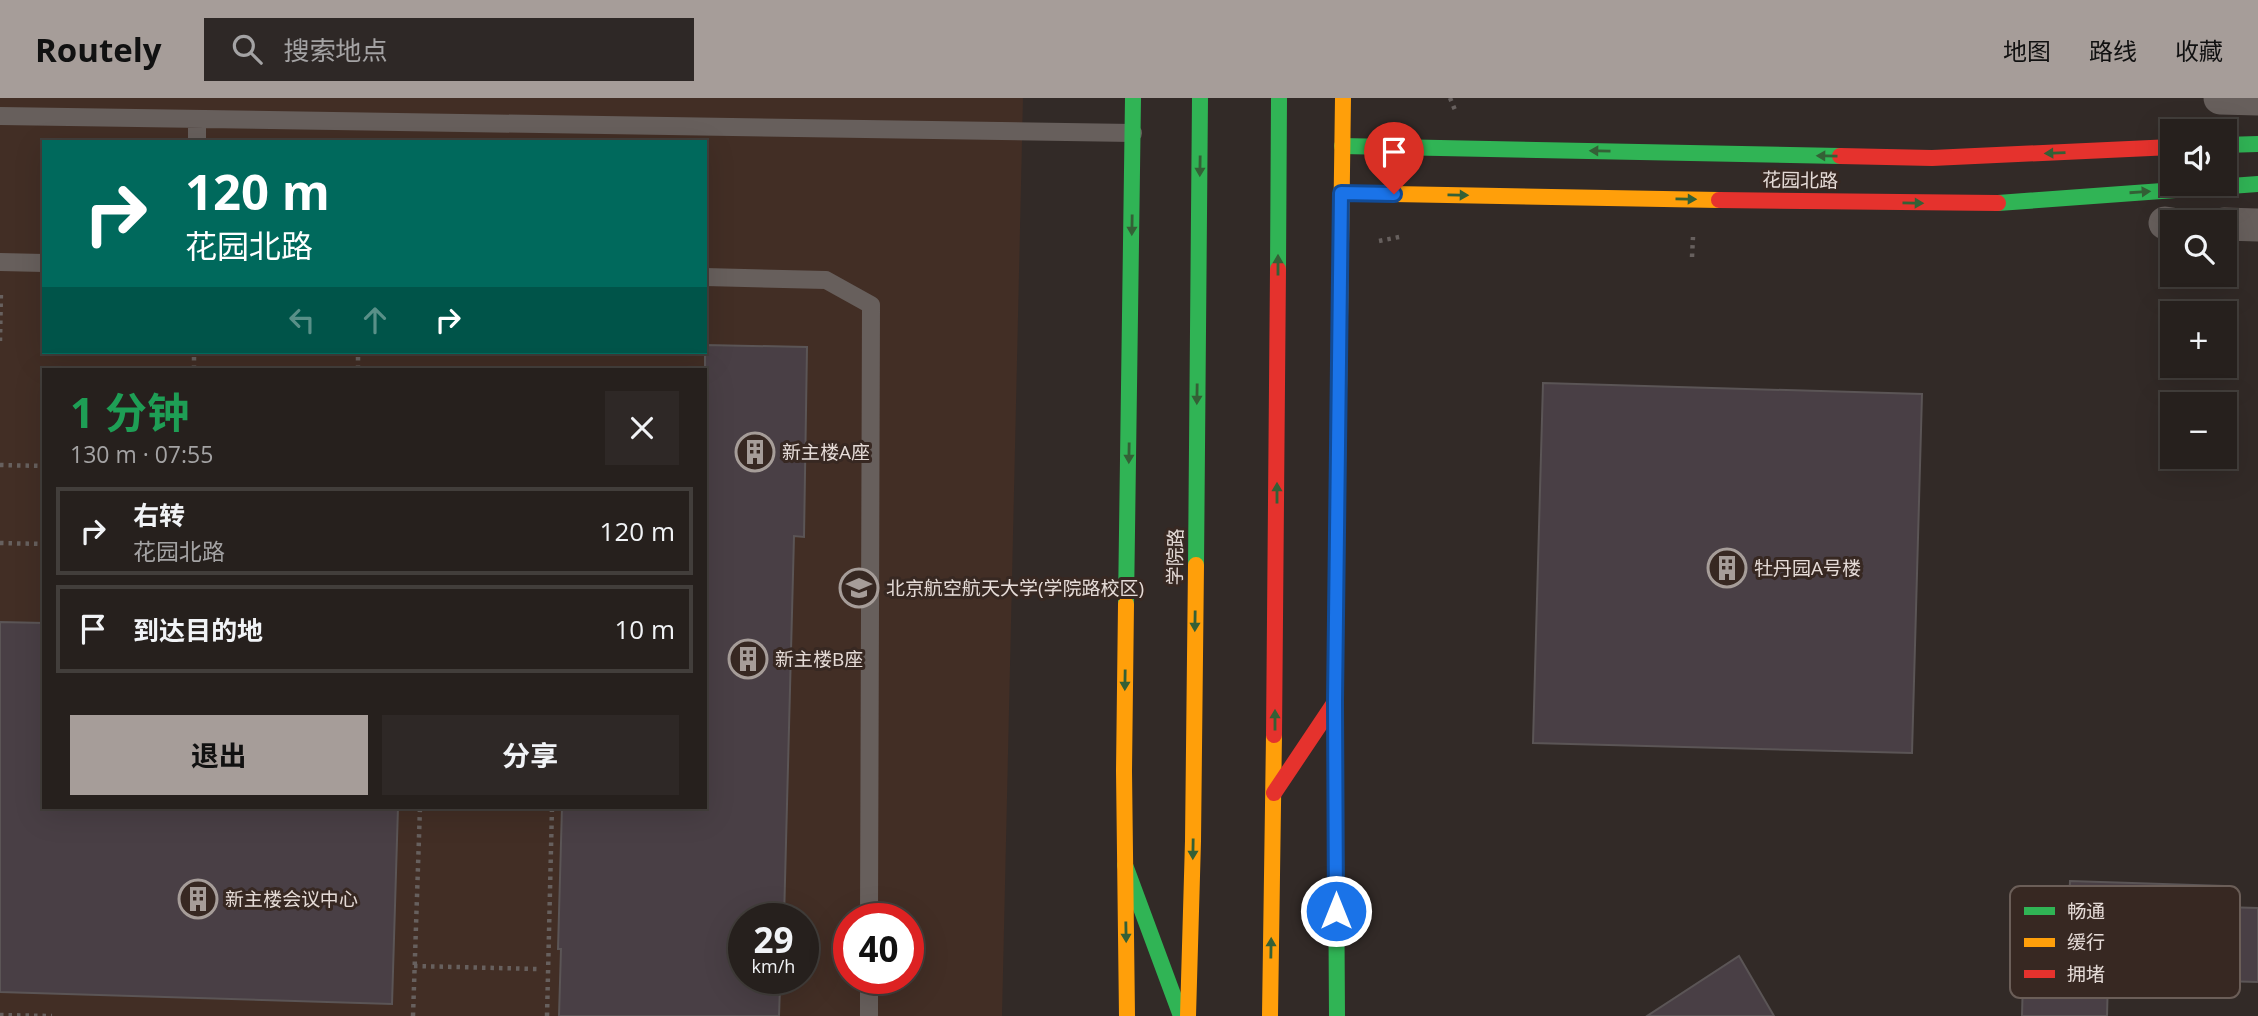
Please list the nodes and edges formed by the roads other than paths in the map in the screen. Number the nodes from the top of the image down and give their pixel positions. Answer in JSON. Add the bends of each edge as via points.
{"nodes":[{"id":1,"x":1133,"y":98,"type":"edge"},
{"id":2,"x":1200,"y":98,"type":"edge"},
{"id":3,"x":1279,"y":98,"type":"edge"},
{"id":4,"x":1343,"y":98,"type":"edge"},
{"id":5,"x":2220,"y":98,"type":"edge"},
{"id":6,"x":2258,"y":99,"type":"edge"},
{"id":7,"x":0,"y":116,"type":"edge"},
{"id":8,"x":197,"y":119,"type":"junction"},
{"id":9,"x":1133,"y":132,"type":"junction"},
{"id":10,"x":197,"y":140,"type":"edge"},
{"id":11,"x":2258,"y":144,"type":"edge"},
{"id":12,"x":2237,"y":145,"type":"edge"},
{"id":13,"x":1342,"y":146,"type":"junction"},
{"id":14,"x":2160,"y":148,"type":"edge"},
{"id":15,"x":2258,"y":184,"type":"edge"},
{"id":16,"x":1341,"y":193,"type":"junction"},
{"id":17,"x":2237,"y":224,"type":"edge"},
{"id":18,"x":2258,"y":225,"type":"edge"},
{"id":19,"x":1,"y":262,"type":"edge"},
{"id":20,"x":42,"y":263,"type":"edge"},
{"id":21,"x":707,"y":277,"type":"edge"},
{"id":22,"x":1335,"y":702,"type":"junction"},
{"id":23,"x":1274,"y":793,"type":"junction"},
{"id":24,"x":1125,"y":865,"type":"junction"},
{"id":25,"x":869,"y":903,"type":"edge"},
{"id":26,"x":869,"y":994,"type":"edge"},
{"id":27,"x":869,"y":1016,"type":"edge"},
{"id":28,"x":1127,"y":1016,"type":"edge"},
{"id":29,"x":1181,"y":1016,"type":"edge"},
{"id":30,"x":1188,"y":1016,"type":"edge"},
{"id":31,"x":1270,"y":1016,"type":"edge"},
{"id":32,"x":1337,"y":1016,"type":"edge"}],
"edges":[{"from":1,"to":9,"type":"main road"},
{"from":2,"to":30,"type":"main road","name":"学院路","one_way":true},
{"from":23,"to":3,"type":"main road","one_way":true},
{"from":4,"to":13,"type":"main road"},
{"from":5,"to":6,"type":"street"},
{"from":7,"to":8,"type":"lane"},
{"from":8,"to":9,"type":"lane"},
{"from":8,"to":10,"type":"lane"},
{"from":9,"to":24,"type":"main road","one_way":true},
{"from":11,"to":12,"type":"main road"},
{"from":14,"to":13,"type":"main road","name":"花园北路","one_way":true,"via":[[1931,158]]},
{"from":13,"to":16,"type":"main road"},
{"from":16,"to":15,"type":"main road","name":"花园北路","one_way":true,"via":[[1978,204]]},
{"from":16,"to":22,"type":"main road"},
{"from":17,"to":18,"type":"street"},
{"from":19,"to":20,"type":"lane"},
{"from":21,"to":25,"type":"lane","via":[[826,280],[871,305]]},
{"from":22,"to":23,"type":"main road"},
{"from":22,"to":32,"type":"main road"},
{"from":31,"to":23,"type":"main road","one_way":true},
{"from":24,"to":28,"type":"main road","one_way":true},
{"from":24,"to":29,"type":"main road"},
{"from":26,"to":27,"type":"lane"}]}
